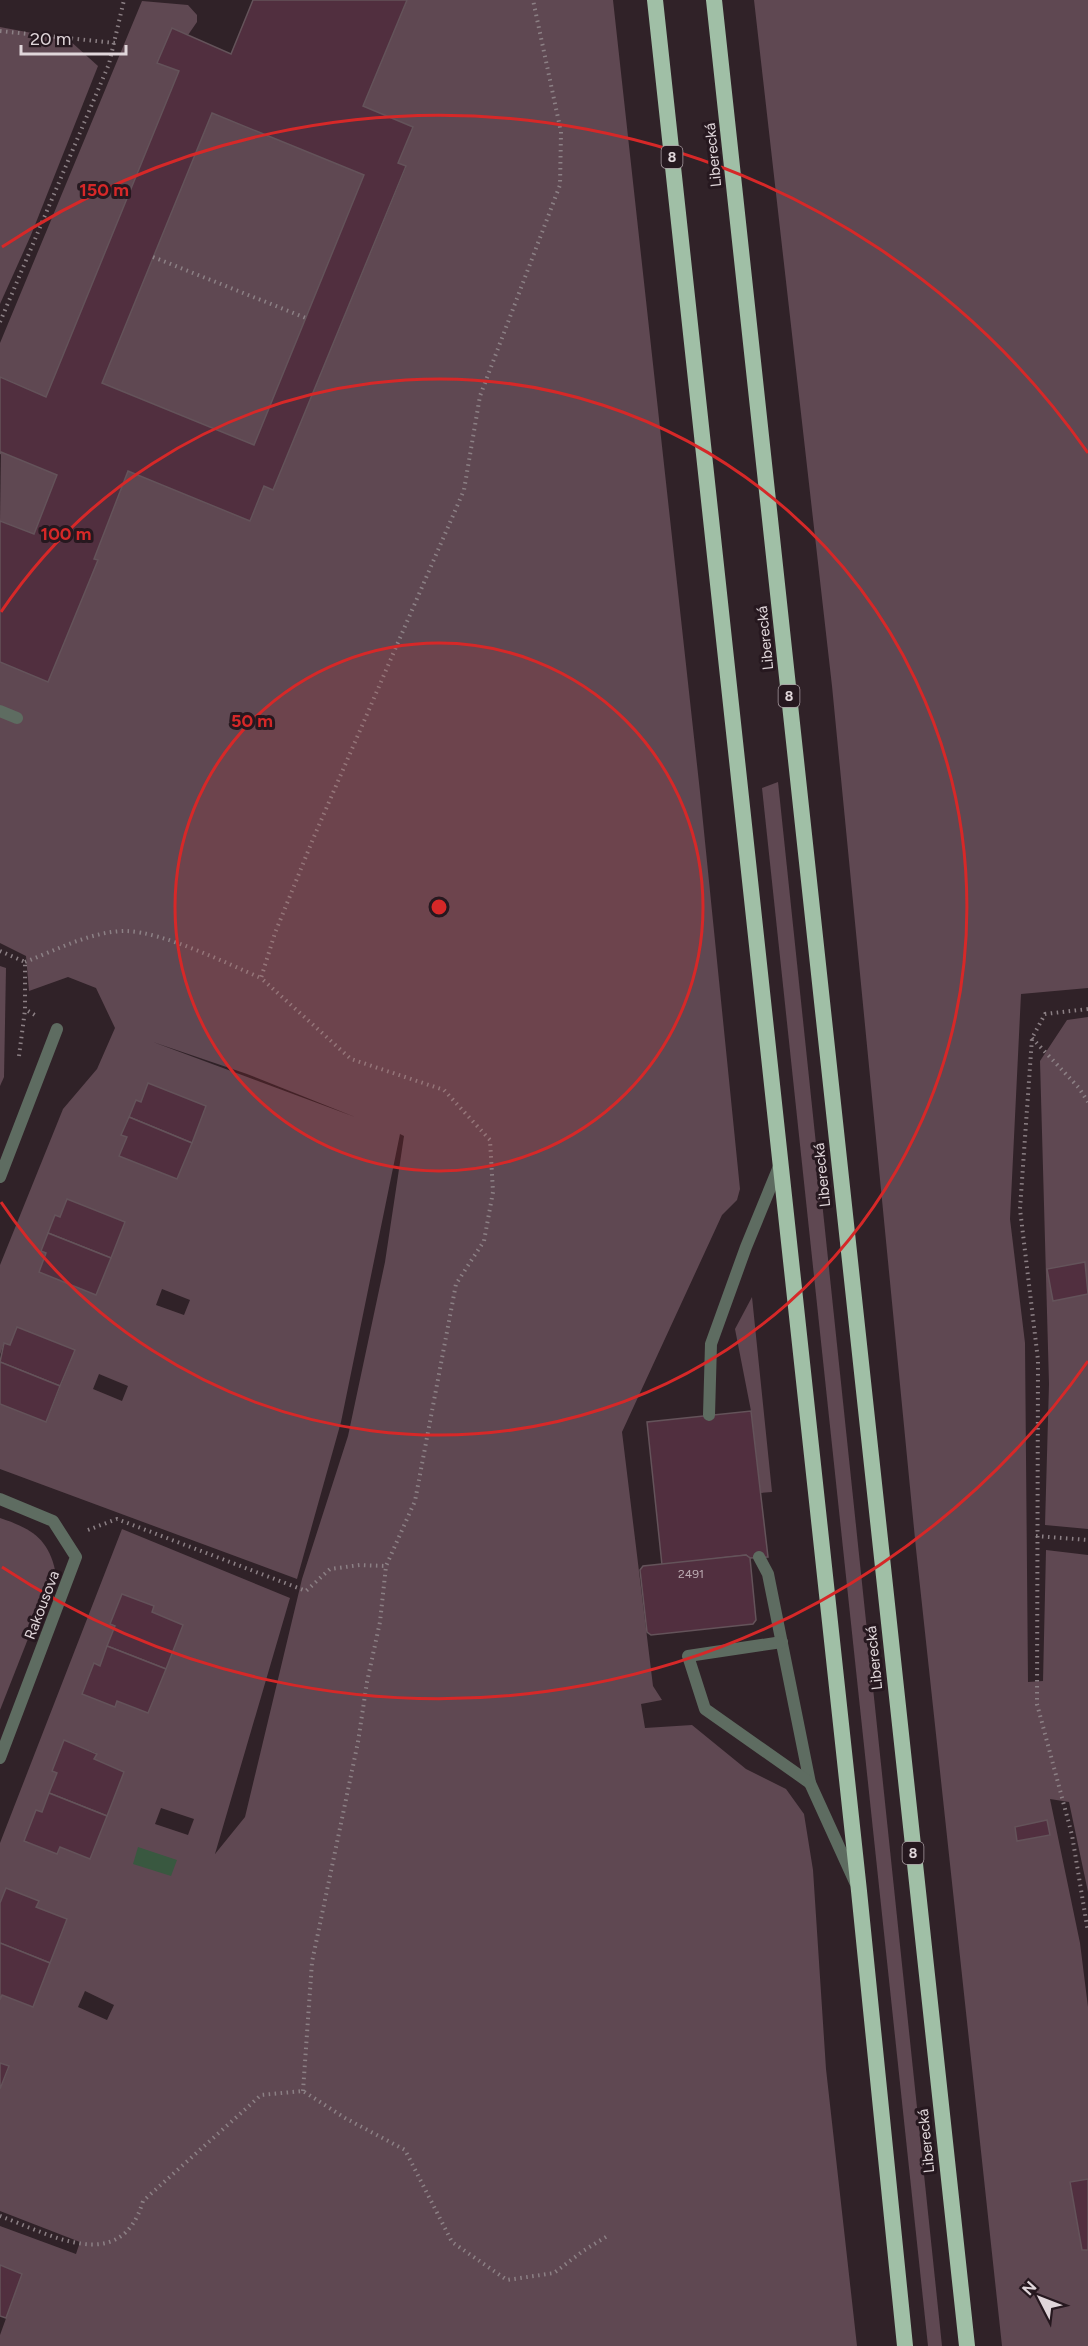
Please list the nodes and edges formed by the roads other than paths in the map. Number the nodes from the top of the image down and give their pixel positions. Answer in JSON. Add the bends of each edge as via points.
{"nodes":[{"id":1,"x":655,"y":0,"type":"edge"},
{"id":2,"x":714,"y":0,"type":"edge"},
{"id":3,"x":0,"y":711,"type":"edge"},
{"id":4,"x":17,"y":718,"type":"dead end"},
{"id":5,"x":57,"y":1029,"type":"road end"},
{"id":6,"x":780,"y":1163,"type":"junction"},
{"id":7,"x":0,"y":1177,"type":"edge"},
{"id":8,"x":710,"y":1415,"type":"dead end"},
{"id":9,"x":0,"y":1499,"type":"edge"},
{"id":10,"x":759,"y":1557,"type":"dead end"},
{"id":11,"x":782,"y":1642,"type":"junction"},
{"id":12,"x":0,"y":1758,"type":"edge"},
{"id":13,"x":810,"y":1783,"type":"junction"},
{"id":14,"x":859,"y":1891,"type":"junction"},
{"id":15,"x":905,"y":2346,"type":"edge"},
{"id":16,"x":967,"y":2346,"type":"edge"}],
"edges":[{"from":1,"to":6,"type":"highway","number":"8"},
{"from":2,"to":16,"type":"highway","name":"Liberecká","number":"8"},
{"from":3,"to":4,"type":"street"},
{"from":5,"to":7,"type":"street"},
{"from":6,"to":8,"type":"street","via":[[711,1344]]},
{"from":6,"to":14,"type":"highway","number":"8"},
{"from":9,"to":12,"type":"street","name":"Rakousova","via":[[53,1521],[76,1557]]},
{"from":10,"to":11,"type":"street","via":[[768,1574]]},
{"from":11,"to":13,"type":"street"},
{"from":11,"to":13,"type":"street","via":[[688,1656],[705,1709]]},
{"from":13,"to":14,"type":"street"},
{"from":14,"to":15,"type":"highway","number":"8"}]}
